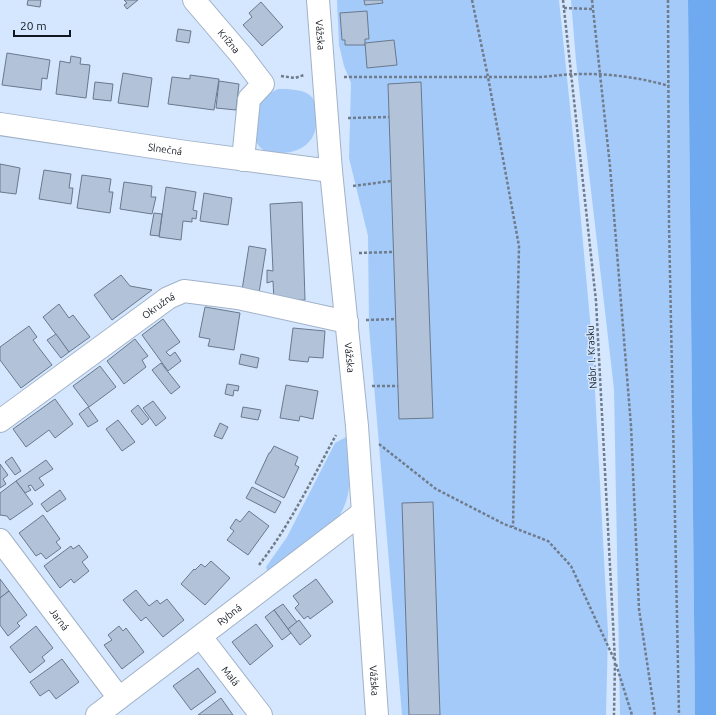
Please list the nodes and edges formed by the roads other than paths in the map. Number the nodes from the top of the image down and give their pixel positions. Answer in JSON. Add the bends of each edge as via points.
{"nodes":[{"id":1,"x":194,"y":0,"type":"edge"},
{"id":2,"x":318,"y":0,"type":"edge"},
{"id":3,"x":0,"y":124,"type":"edge"},
{"id":4,"x":243,"y":160,"type":"junction"},
{"id":5,"x":331,"y":171,"type":"junction"},
{"id":6,"x":353,"y":321,"type":"junction"},
{"id":7,"x":0,"y":422,"type":"edge"},
{"id":8,"x":362,"y":513,"type":"junction"},
{"id":9,"x":0,"y":540,"type":"edge"},
{"id":10,"x":201,"y":637,"type":"junction"},
{"id":11,"x":119,"y":698,"type":"junction"},
{"id":12,"x":97,"y":715,"type":"edge"},
{"id":13,"x":261,"y":715,"type":"edge"},
{"id":14,"x":377,"y":715,"type":"edge"}],
"edges":[{"from":1,"to":4,"type":"street","name":"Krížna","via":[[260,80],[249,99]]},
{"from":2,"to":5,"type":"street","name":"Vážska"},
{"from":3,"to":4,"type":"street","name":"Slnečná"},
{"from":4,"to":5,"type":"street","name":"Slnečná"},
{"from":5,"to":6,"type":"street","name":"Vážska"},
{"from":6,"to":7,"type":"street","name":"Okružná","via":[[238,298],[184,291],[168,298]]},
{"from":6,"to":8,"type":"street","name":"Vážska"},
{"from":8,"to":10,"type":"street","name":"Rybná"},
{"from":8,"to":14,"type":"street","name":"Vážska"},
{"from":9,"to":11,"type":"street","name":"Jarná"},
{"from":10,"to":11,"type":"street","name":"Rybná"},
{"from":10,"to":13,"type":"street","name":"Malá"},
{"from":11,"to":12,"type":"street","name":"Rybná"}]}
